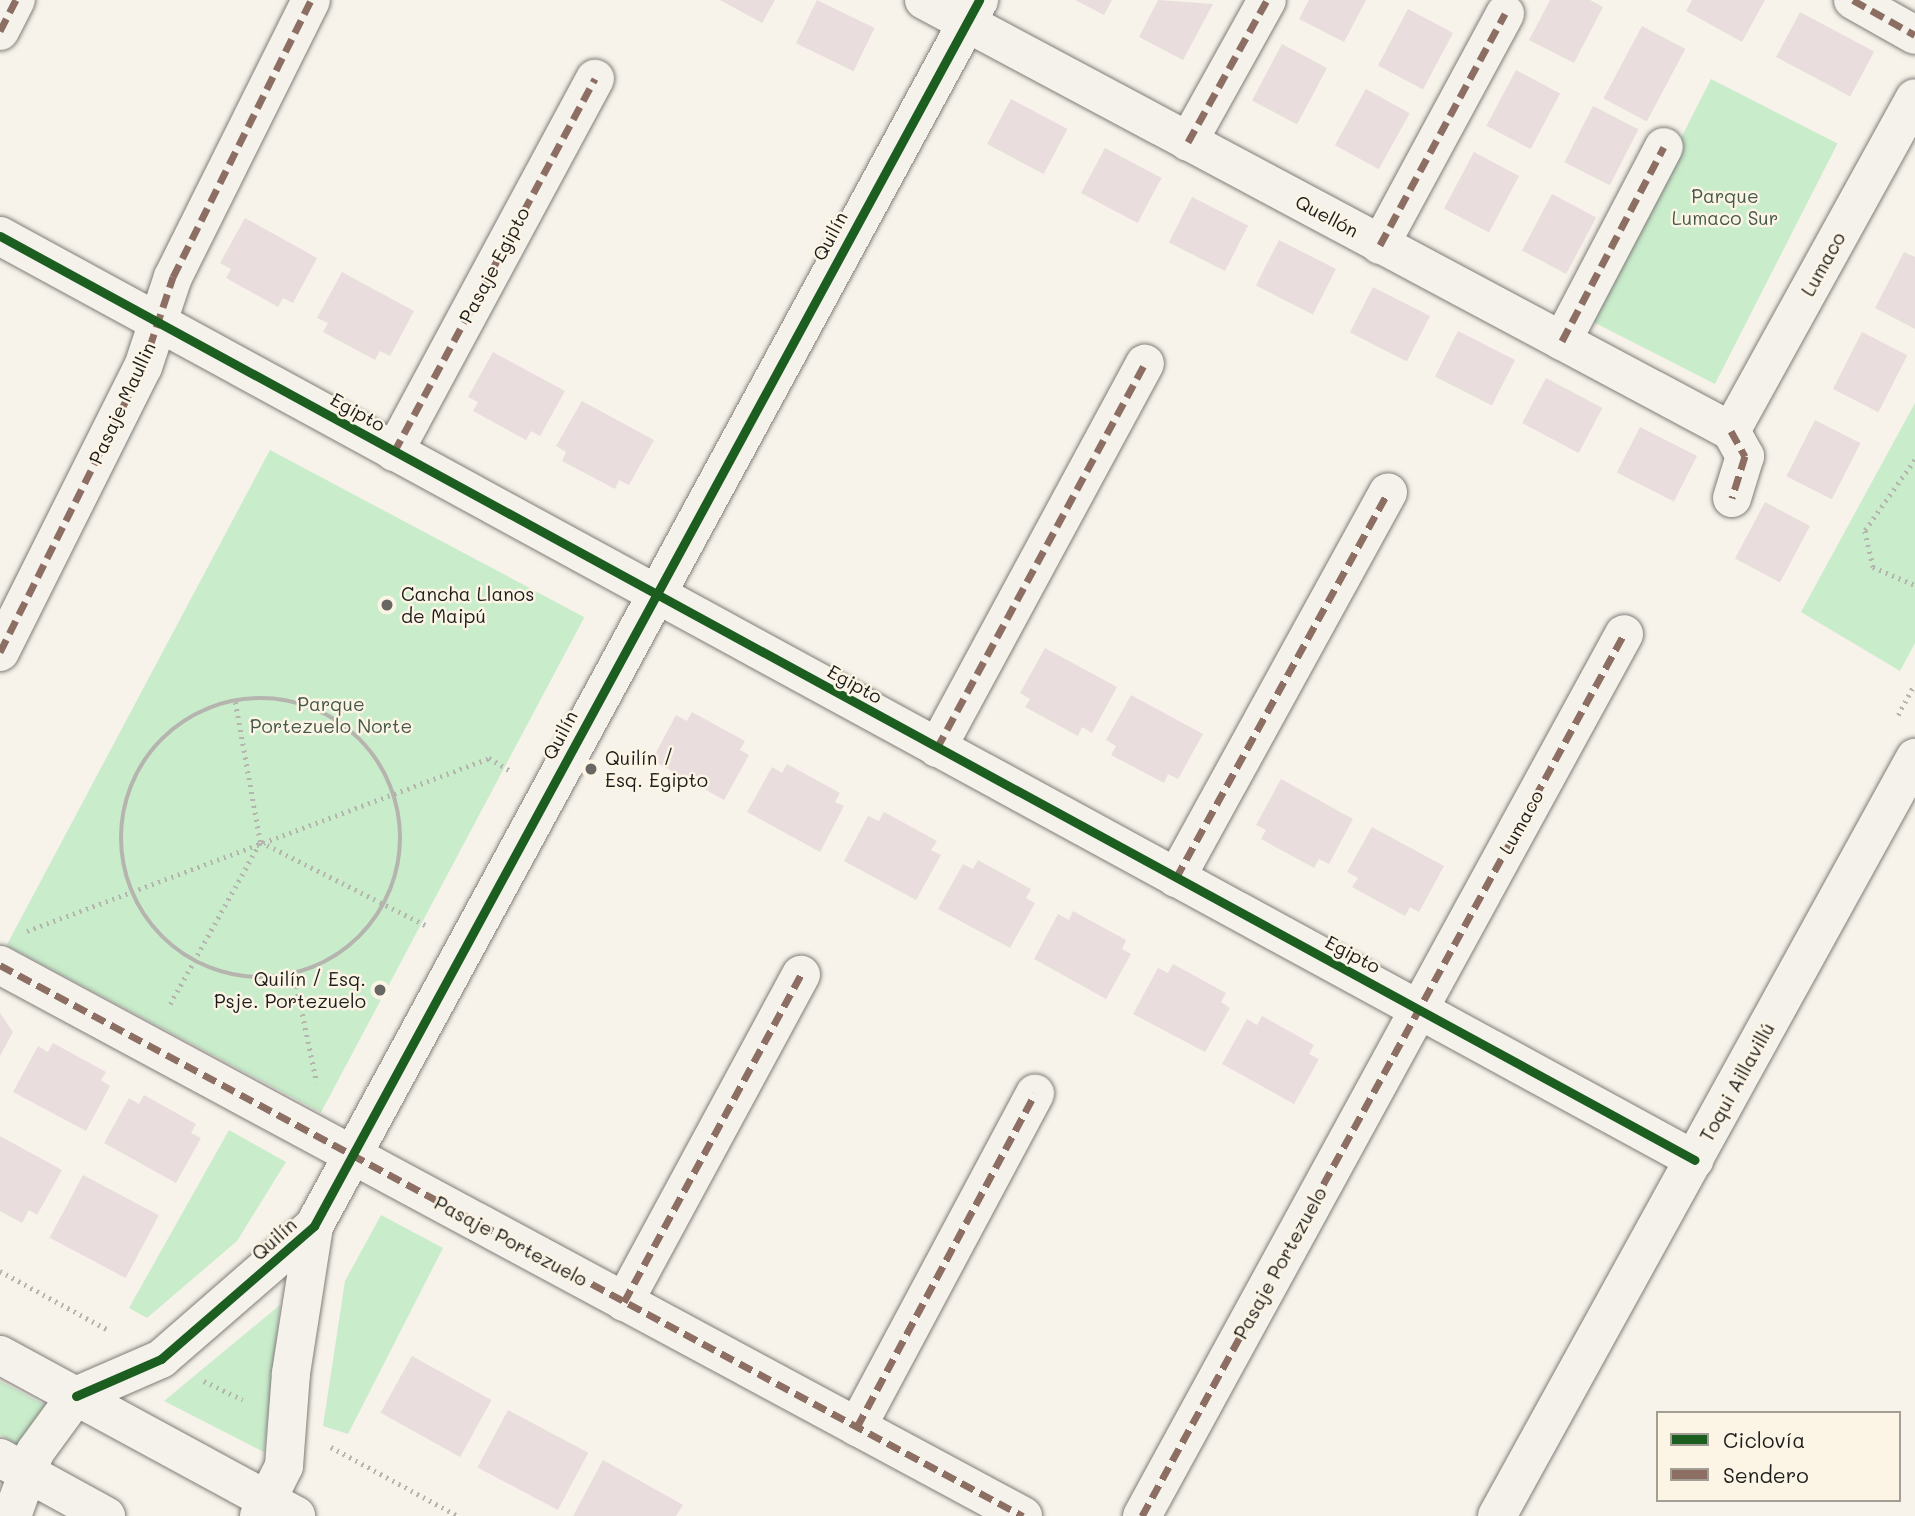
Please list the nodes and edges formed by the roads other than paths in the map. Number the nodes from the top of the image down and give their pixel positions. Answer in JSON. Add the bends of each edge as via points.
{"nodes":[{"id":1,"x":16,"y":0,"type":"edge"},
{"id":2,"x":311,"y":0,"type":"edge"},
{"id":3,"x":924,"y":0,"type":"edge"},
{"id":4,"x":1267,"y":0,"type":"edge"},
{"id":5,"x":1853,"y":0,"type":"edge"},
{"id":6,"x":973,"y":12,"type":"edge"},
{"id":7,"x":1505,"y":14,"type":"dead end"},
{"id":8,"x":0,"y":31,"type":"edge"},
{"id":9,"x":1915,"y":35,"type":"edge"},
{"id":10,"x":595,"y":79,"type":"dead end"},
{"id":11,"x":1915,"y":98,"type":"edge"},
{"id":12,"x":1188,"y":142,"type":"junction"},
{"id":13,"x":1664,"y":147,"type":"dead end"},
{"id":14,"x":0,"y":236,"type":"edge"},
{"id":15,"x":1380,"y":244,"type":"junction"},
{"id":16,"x":158,"y":323,"type":"junction"},
{"id":17,"x":1562,"y":341,"type":"junction"},
{"id":18,"x":1145,"y":364,"type":"dead end"},
{"id":19,"x":1731,"y":431,"type":"junction"},
{"id":20,"x":394,"y":452,"type":"junction"},
{"id":21,"x":1388,"y":492,"type":"dead end"},
{"id":22,"x":1732,"y":498,"type":"dead end"},
{"id":23,"x":656,"y":595,"type":"junction"},
{"id":24,"x":1624,"y":634,"type":"dead end"},
{"id":25,"x":0,"y":652,"type":"edge"},
{"id":26,"x":937,"y":748,"type":"junction"},
{"id":27,"x":1915,"y":758,"type":"edge"},
{"id":28,"x":1176,"y":878,"type":"junction"},
{"id":29,"x":0,"y":965,"type":"edge"},
{"id":30,"x":801,"y":975,"type":"dead end"},
{"id":31,"x":1419,"y":1009,"type":"junction"},
{"id":32,"x":1035,"y":1093,"type":"dead end"},
{"id":33,"x":352,"y":1156,"type":"junction"},
{"id":34,"x":1695,"y":1160,"type":"junction"},
{"id":35,"x":314,"y":1226,"type":"junction"},
{"id":36,"x":624,"y":1302,"type":"junction"},
{"id":37,"x":0,"y":1355,"type":"edge"},
{"id":38,"x":76,"y":1396,"type":"junction"},
{"id":39,"x":857,"y":1427,"type":"junction"},
{"id":40,"x":14,"y":1465,"type":"edge"},
{"id":41,"x":276,"y":1511,"type":"edge"},
{"id":42,"x":12,"y":1516,"type":"edge"},
{"id":43,"x":106,"y":1516,"type":"edge"},
{"id":44,"x":1023,"y":1516,"type":"edge"},
{"id":45,"x":1142,"y":1516,"type":"edge"},
{"id":46,"x":1496,"y":1516,"type":"edge"}],
"edges":[{"from":1,"to":8,"type":"street"},
{"from":2,"to":16,"type":"street","name":"Pasaje Maullin","via":[[173,276]]},
{"from":3,"to":6,"type":"street","name":"Quellón"},
{"from":4,"to":12,"type":"street"},
{"from":5,"to":9,"type":"street"},
{"from":6,"to":12,"type":"street","name":"Quellón"},
{"from":6,"to":23,"type":"street","name":"Quilín"},
{"from":7,"to":15,"type":"street"},
{"from":10,"to":20,"type":"street","name":"Pasaje Egipto"},
{"from":11,"to":19,"type":"street","name":"Lumaco"},
{"from":12,"to":15,"type":"street","name":"Quellón"},
{"from":13,"to":17,"type":"street"},
{"from":14,"to":16,"type":"street","name":"Egipto"},
{"from":15,"to":17,"type":"street","name":"Quellón"},
{"from":16,"to":20,"type":"street","name":"Egipto"},
{"from":16,"to":25,"type":"street","name":"Pasaje Maullin","via":[[143,367]]},
{"from":17,"to":19,"type":"street","name":"Quellón"},
{"from":18,"to":26,"type":"street"},
{"from":19,"to":22,"type":"street","via":[[1745,456]]},
{"from":20,"to":23,"type":"street","name":"Egipto"},
{"from":21,"to":28,"type":"street"},
{"from":23,"to":26,"type":"street","name":"Egipto"},
{"from":23,"to":33,"type":"street","name":"Quilín"},
{"from":24,"to":31,"type":"street","name":"Lumaco"},
{"from":26,"to":28,"type":"street","name":"Egipto"},
{"from":27,"to":34,"type":"street","name":"Toqui Aillavillú"},
{"from":28,"to":31,"type":"street","name":"Egipto"},
{"from":29,"to":33,"type":"street","name":"Pasaje Portezuelo"},
{"from":30,"to":36,"type":"street"},
{"from":31,"to":34,"type":"street","name":"Egipto"},
{"from":31,"to":45,"type":"street","name":"Pasaje Portezuelo"},
{"from":32,"to":39,"type":"street"},
{"from":33,"to":35,"type":"street","name":"Quilín"},
{"from":33,"to":36,"type":"street","name":"Pasaje Portezuelo"},
{"from":34,"to":46,"type":"street","name":"Toqui Aillavillú"},
{"from":35,"to":38,"type":"street","name":"Quilín","via":[[161,1359],[121,1382]]},
{"from":35,"to":41,"type":"street","name":"Quilín"},
{"from":36,"to":39,"type":"street","name":"Pasaje Portezuelo"},
{"from":37,"to":38,"type":"street"},
{"from":38,"to":40,"type":"street"},
{"from":38,"to":41,"type":"street"},
{"from":39,"to":44,"type":"street","name":"Pasaje Portezuelo"},
{"from":40,"to":42,"type":"street"},
{"from":40,"to":43,"type":"street"}]}
